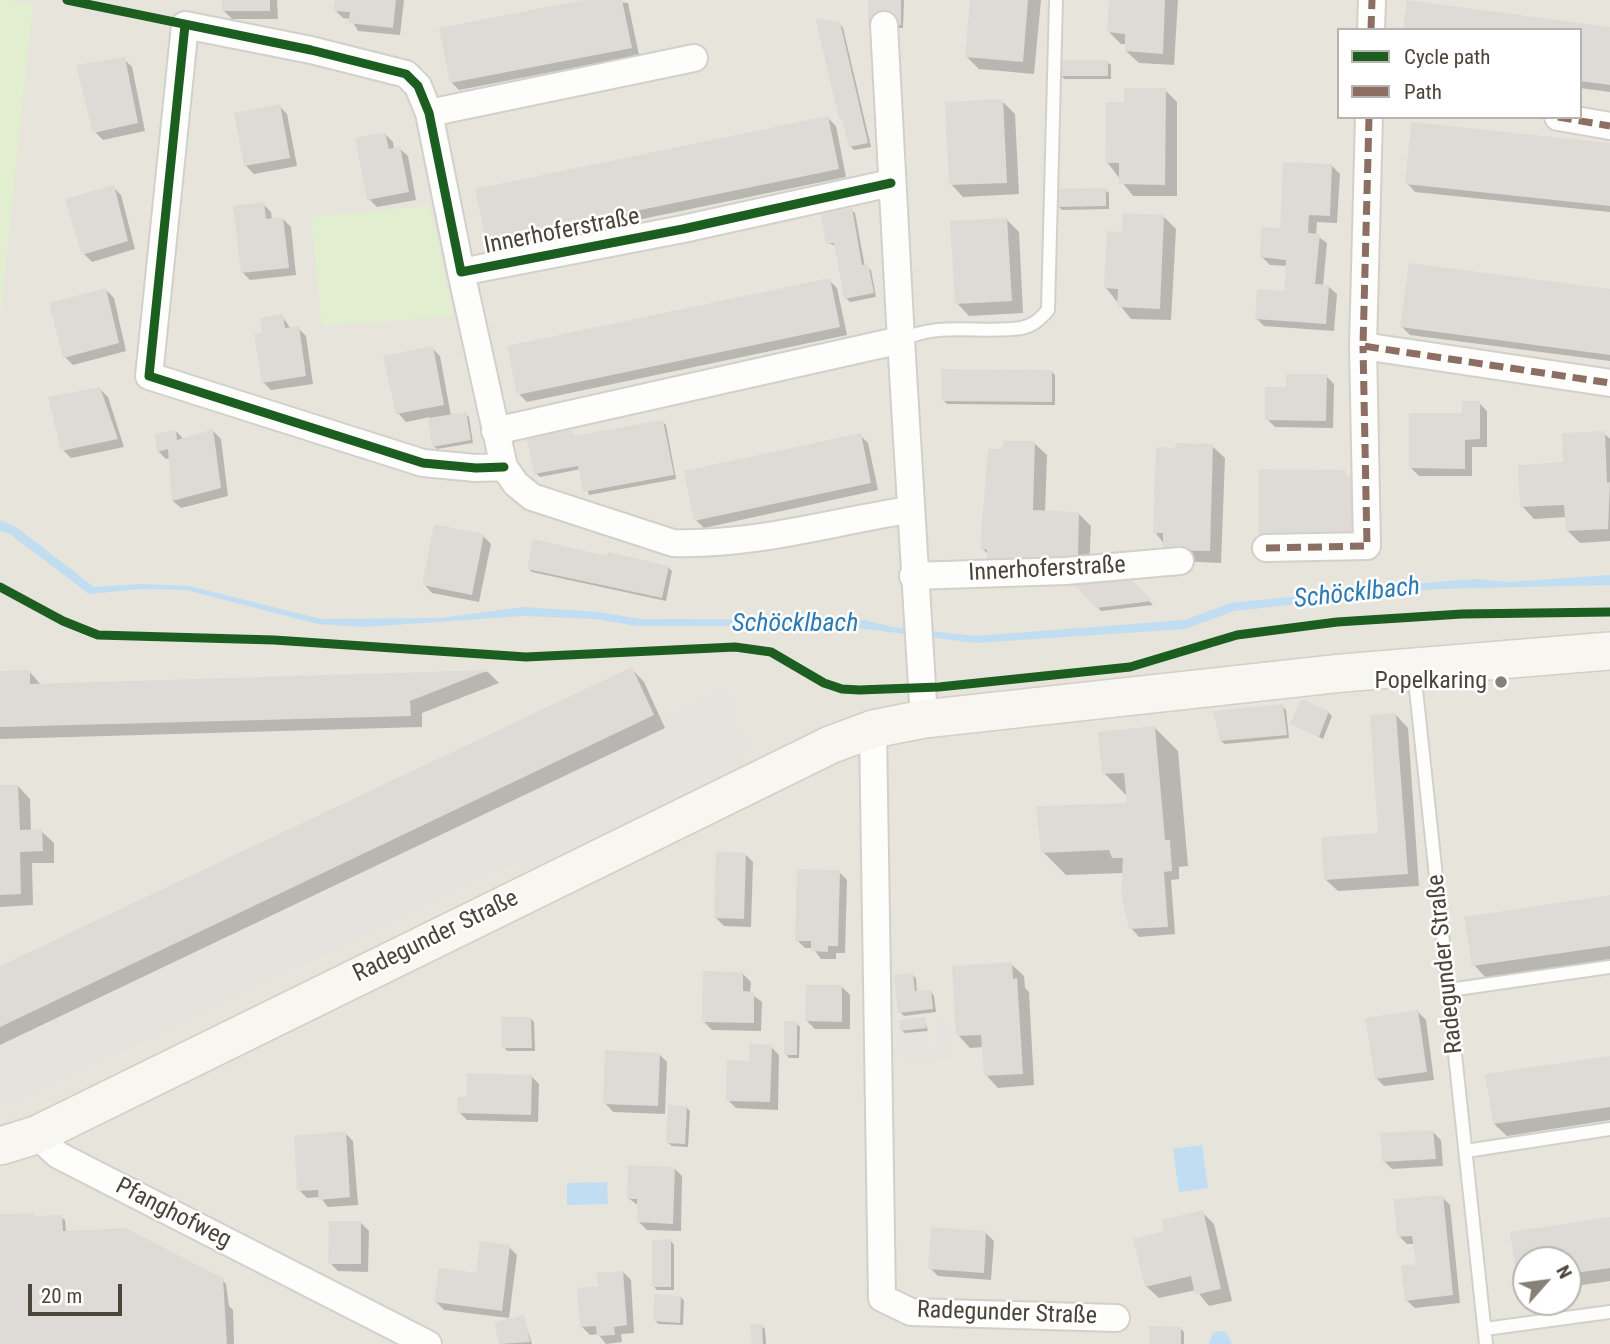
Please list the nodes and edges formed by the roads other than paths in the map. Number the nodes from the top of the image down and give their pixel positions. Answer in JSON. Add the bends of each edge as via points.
{"nodes":[{"id":1,"x":1056,"y":0,"type":"edge"},
{"id":2,"x":1372,"y":0,"type":"edge"},
{"id":3,"x":884,"y":25,"type":"dead end"},
{"id":4,"x":1371,"y":28,"type":"edge"},
{"id":5,"x":694,"y":58,"type":"dead end"},
{"id":6,"x":429,"y":113,"type":"junction"},
{"id":7,"x":1369,"y":119,"type":"edge"},
{"id":8,"x":1570,"y":119,"type":"edge"},
{"id":9,"x":1610,"y":126,"type":"edge"},
{"id":10,"x":891,"y":183,"type":"junction"},
{"id":11,"x":461,"y":272,"type":"junction"},
{"id":12,"x":901,"y":340,"type":"junction"},
{"id":13,"x":1363,"y":346,"type":"junction"},
{"id":14,"x":1610,"y":383,"type":"edge"},
{"id":15,"x":495,"y":431,"type":"junction"},
{"id":16,"x":505,"y":467,"type":"junction"},
{"id":17,"x":909,"y":510,"type":"junction"},
{"id":18,"x":1266,"y":548,"type":"dead end"},
{"id":19,"x":1180,"y":561,"type":"dead end"},
{"id":20,"x":913,"y":576,"type":"junction"},
{"id":21,"x":1610,"y":651,"type":"edge"},
{"id":22,"x":1414,"y":667,"type":"junction"},
{"id":23,"x":924,"y":719,"type":"junction"},
{"id":24,"x":873,"y":729,"type":"junction"},
{"id":25,"x":1610,"y":967,"type":"edge"},
{"id":26,"x":1449,"y":990,"type":"junction"},
{"id":27,"x":1610,"y":1129,"type":"edge"},
{"id":28,"x":36,"y":1135,"type":"junction"},
{"id":29,"x":0,"y":1146,"type":"edge"},
{"id":30,"x":1466,"y":1151,"type":"junction"},
{"id":31,"x":1610,"y":1312,"type":"edge"},
{"id":32,"x":1116,"y":1318,"type":"dead end"},
{"id":33,"x":1485,"y":1329,"type":"junction"},
{"id":34,"x":428,"y":1344,"type":"edge"},
{"id":35,"x":1486,"y":1344,"type":"edge"}],
"edges":[{"from":1,"to":12,"type":"lane","via":[[1048,310],[1023,328],[930,329]]},
{"from":2,"to":4,"type":"street"},
{"from":3,"to":10,"type":"street"},
{"from":5,"to":6,"type":"street"},
{"from":6,"to":11,"type":"street","name":"Innerhoferstraße"},
{"from":6,"to":16,"type":"street","name":"Innerhoferstraße","via":[[418,86],[406,74],[185,25],[149,376],[423,463]]},
{"from":7,"to":13,"type":"street"},
{"from":8,"to":9,"type":"street"},
{"from":10,"to":11,"type":"street","name":"Innerhoferstraße"},
{"from":10,"to":12,"type":"street"},
{"from":11,"to":15,"type":"street","name":"Innerhoferstraße"},
{"from":12,"to":15,"type":"street"},
{"from":12,"to":17,"type":"street"},
{"from":13,"to":14,"type":"street"},
{"from":13,"to":18,"type":"street","via":[[1367,546]]},
{"from":15,"to":16,"type":"street","name":"Innerhoferstraße"},
{"from":16,"to":17,"type":"street","name":"Innerhoferstraße","via":[[516,484],[533,497],[673,543],[743,541]]},
{"from":17,"to":20,"type":"street"},
{"from":19,"to":20,"type":"street","name":"Innerhoferstraße","via":[[1066,571]]},
{"from":20,"to":23,"type":"street"},
{"from":21,"to":22,"type":"main road","name":"Radegunder Straße"},
{"from":22,"to":23,"type":"main road","name":"Radegunder Straße"},
{"from":22,"to":26,"type":"lane","name":"Radegunder Straße"},
{"from":23,"to":24,"type":"main road","name":"Radegunder Straße"},
{"from":24,"to":28,"type":"main road","name":"Radegunder Straße","via":[[830,745]]},
{"from":24,"to":32,"type":"street","name":"Radegunder Straße","via":[[882,1298],[911,1312]]},
{"from":25,"to":26,"type":"lane"},
{"from":26,"to":30,"type":"lane","name":"Radegunder Straße"},
{"from":27,"to":30,"type":"lane"},
{"from":28,"to":29,"type":"main road","name":"Radegunder Straße"},
{"from":28,"to":34,"type":"street","name":"Pfanghofweg","via":[[58,1155]]},
{"from":30,"to":33,"type":"lane","name":"Radegunder Straße"},
{"from":31,"to":33,"type":"lane"},
{"from":33,"to":35,"type":"lane","name":"Radegunder Straße"}]}
